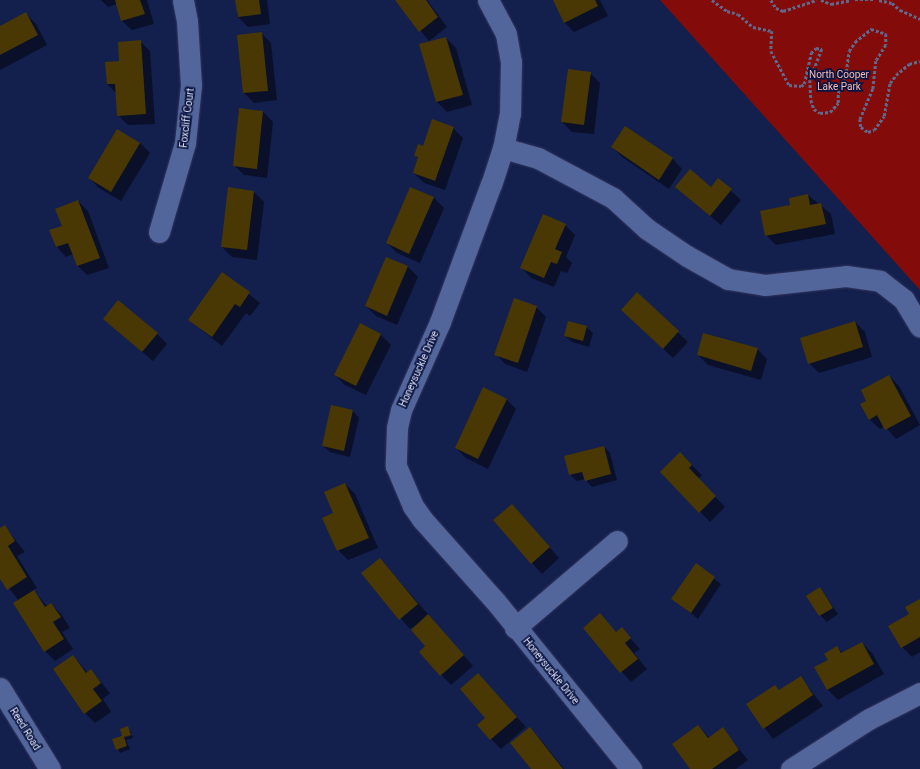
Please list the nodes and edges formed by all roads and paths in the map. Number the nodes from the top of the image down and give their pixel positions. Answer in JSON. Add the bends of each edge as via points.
{"nodes":[{"id":1,"x":183,"y":0,"type":"edge"},
{"id":2,"x":488,"y":0,"type":"edge"},
{"id":3,"x":712,"y":0,"type":"edge"},
{"id":4,"x":771,"y":0,"type":"edge"},
{"id":5,"x":816,"y":0,"type":"edge"},
{"id":6,"x":821,"y":0,"type":"edge"},
{"id":7,"x":851,"y":0,"type":"edge"},
{"id":8,"x":855,"y":0,"type":"edge"},
{"id":9,"x":873,"y":0,"type":"edge"},
{"id":10,"x":879,"y":0,"type":"edge"},
{"id":11,"x":920,"y":19,"type":"edge"},
{"id":12,"x":920,"y":60,"type":"edge"},
{"id":13,"x":503,"y":148,"type":"junction"},
{"id":14,"x":159,"y":232,"type":"dead end"},
{"id":15,"x":920,"y":327,"type":"edge"},
{"id":16,"x":617,"y":541,"type":"dead end"},
{"id":17,"x":514,"y":628,"type":"junction"},
{"id":18,"x":0,"y":688,"type":"edge"},
{"id":19,"x":920,"y":693,"type":"edge"},
{"id":20,"x":50,"y":769,"type":"edge"},
{"id":21,"x":631,"y":769,"type":"edge"},
{"id":22,"x":791,"y":769,"type":"edge"}],
"edges":[{"from":1,"to":14,"type":"street","name":"Foxcliff Court","via":[[187,21],[191,93],[185,143]]},
{"from":2,"to":13,"type":"street","name":"Honeysuckle Drive","via":[[506,34],[511,62],[510,113]]},
{"from":3,"to":12,"type":"path","via":[[753,27],[774,32],[771,51],[789,85],[804,84],[811,53],[816,48],[822,49],[810,80],[811,100],[814,109],[820,113],[830,112],[838,103],[838,93],[846,72],[849,51],[855,42],[871,29],[886,34],[886,45],[876,61],[873,89],[860,119],[861,127],[868,132],[874,130],[884,116],[890,83],[896,74],[909,64]]},
{"from":4,"to":5,"type":"path","via":[[776,8],[783,11]]},
{"from":6,"to":7,"type":"path","via":[[831,4]]},
{"from":8,"to":9,"type":"path"},
{"from":10,"to":11,"type":"path","via":[[892,3],[900,10]]},
{"from":13,"to":15,"type":"street","via":[[538,158],[613,198],[647,229],[686,256],[728,279],[765,285],[846,276],[880,281],[904,300]]},
{"from":13,"to":17,"type":"street","name":"Honeysuckle Drive","via":[[440,322],[401,410],[396,454],[400,479],[413,506],[496,602]]},
{"from":16,"to":17,"type":"street"},
{"from":17,"to":21,"type":"street","name":"Honeysuckle Drive"},
{"from":18,"to":20,"type":"street","name":"Reed Road"},
{"from":19,"to":22,"type":"street","via":[[870,719]]}]}
